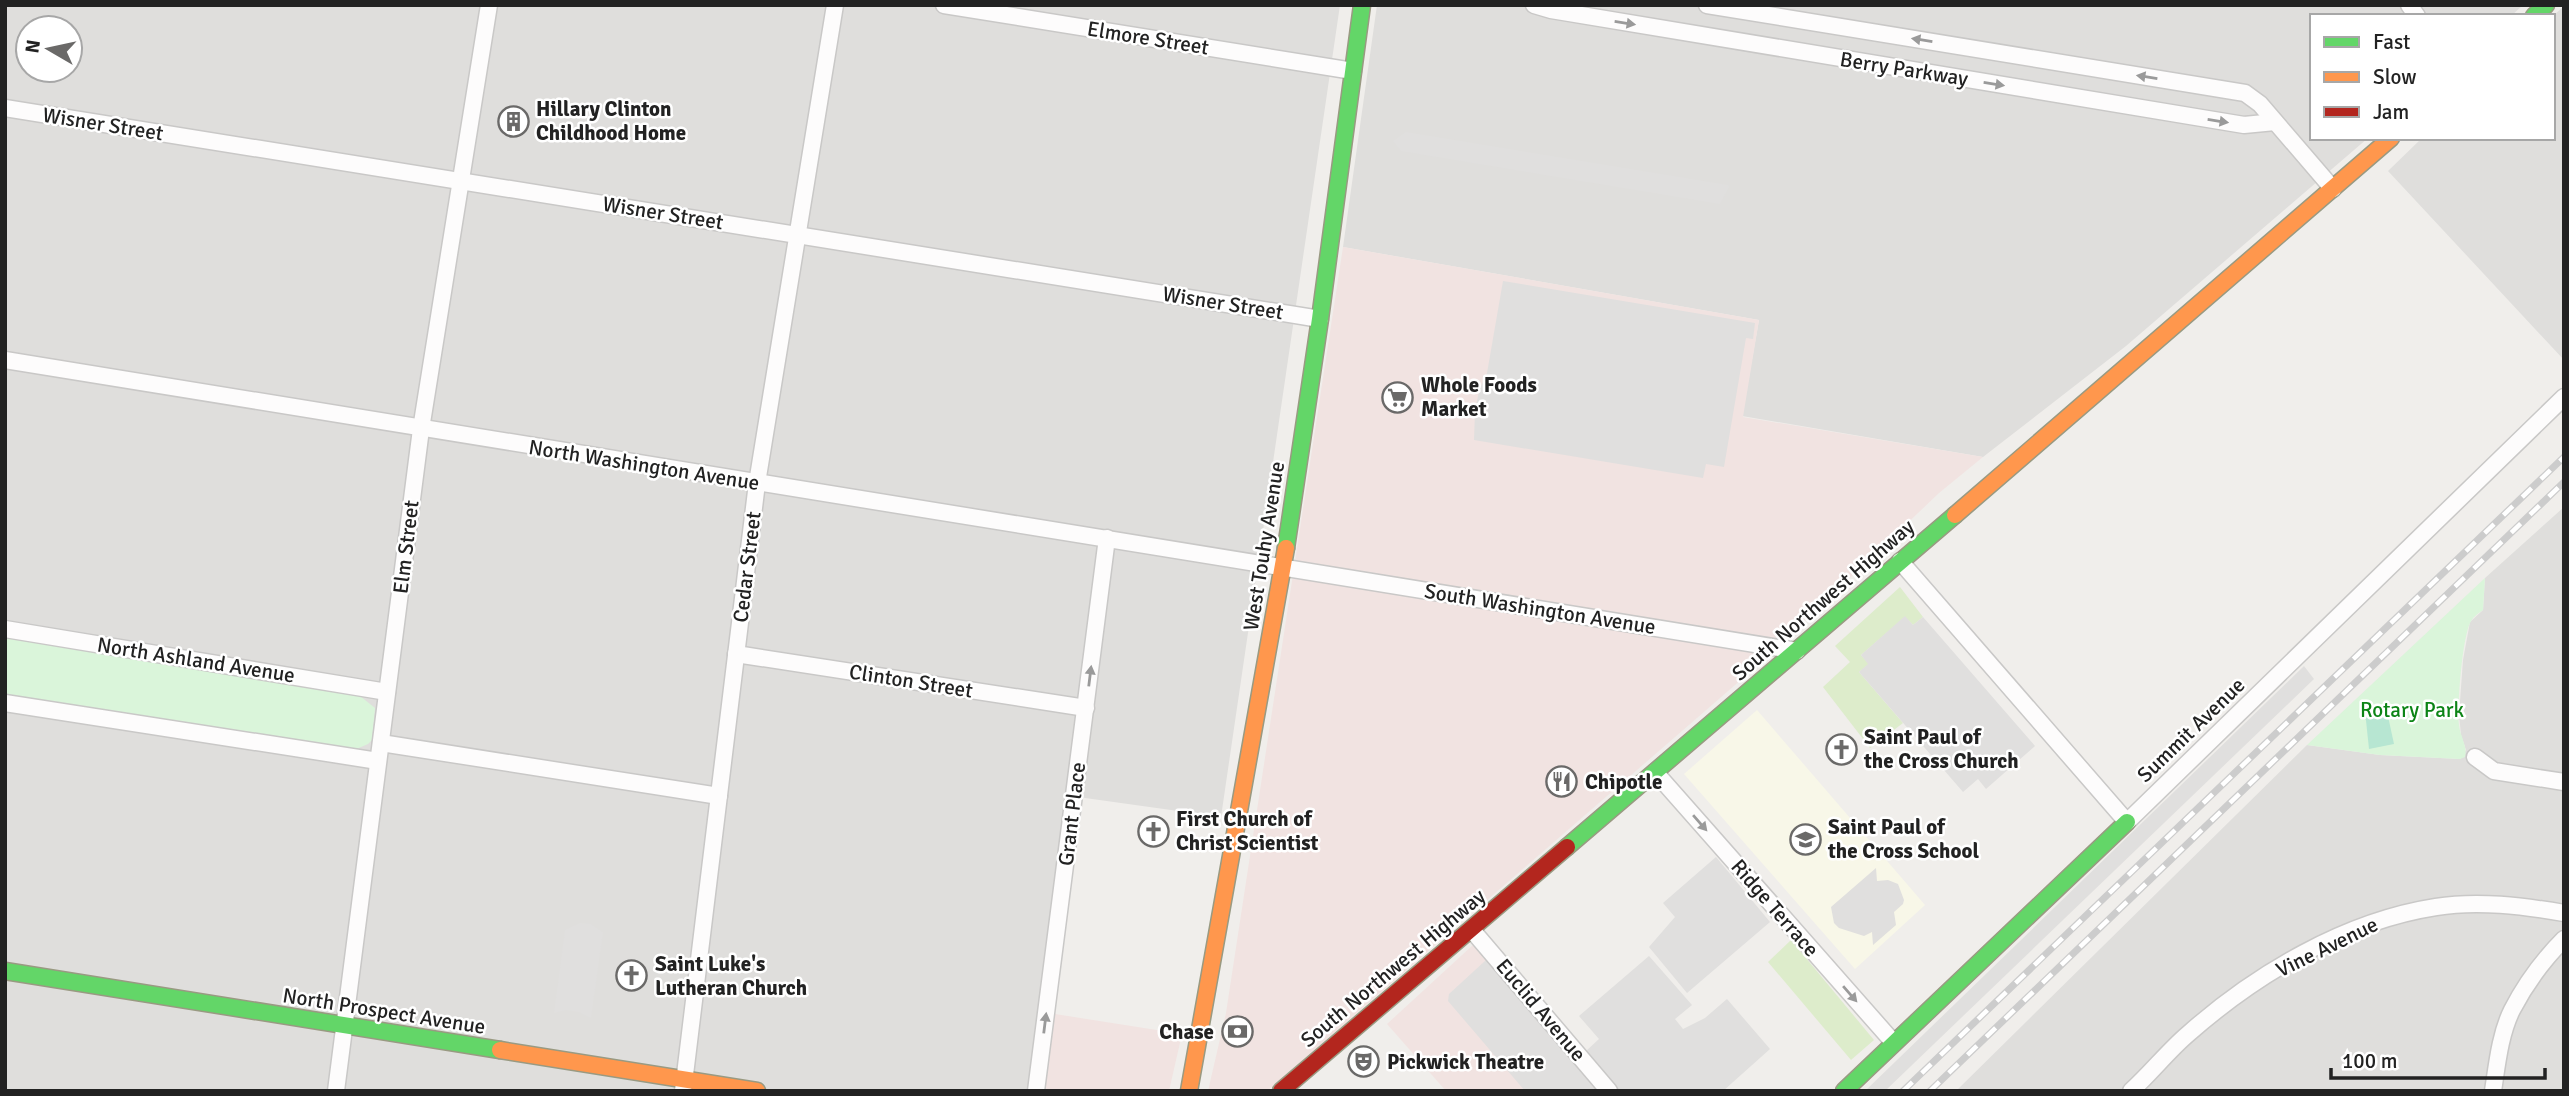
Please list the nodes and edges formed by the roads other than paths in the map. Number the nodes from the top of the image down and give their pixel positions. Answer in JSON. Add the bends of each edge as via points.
{"nodes":[{"id":1,"x":489,"y":5,"type":"edge"},
{"id":2,"x":835,"y":5,"type":"edge"},
{"id":3,"x":944,"y":5,"type":"edge"},
{"id":4,"x":1362,"y":5,"type":"edge"},
{"id":5,"x":1534,"y":5,"type":"edge"},
{"id":6,"x":1707,"y":5,"type":"edge"},
{"id":7,"x":1353,"y":71,"type":"junction"},
{"id":8,"x":5,"y":108,"type":"edge"},
{"id":9,"x":2275,"y":122,"type":"junction"},
{"id":10,"x":2389,"y":140,"type":"edge"},
{"id":11,"x":461,"y":181,"type":"junction"},
{"id":12,"x":2333,"y":189,"type":"junction"},
{"id":13,"x":797,"y":235,"type":"junction"},
{"id":14,"x":1320,"y":319,"type":"junction"},
{"id":15,"x":5,"y":360,"type":"edge"},
{"id":16,"x":2564,"y":397,"type":"edge"},
{"id":17,"x":421,"y":429,"type":"junction"},
{"id":18,"x":757,"y":483,"type":"junction"},
{"id":19,"x":1107,"y":538,"type":"junction"},
{"id":20,"x":1900,"y":561,"type":"junction"},
{"id":21,"x":1283,"y":566,"type":"junction"},
{"id":22,"x":5,"y":629,"type":"edge"},
{"id":23,"x":1797,"y":651,"type":"junction"},
{"id":24,"x":736,"y":653,"type":"junction"},
{"id":25,"x":387,"y":692,"type":"junction"},
{"id":26,"x":5,"y":703,"type":"edge"},
{"id":27,"x":1086,"y":708,"type":"junction"},
{"id":28,"x":380,"y":743,"type":"junction"},
{"id":29,"x":2475,"y":757,"type":"dead end"},
{"id":30,"x":378,"y":761,"type":"junction"},
{"id":31,"x":1656,"y":772,"type":"junction"},
{"id":32,"x":2564,"y":782,"type":"edge"},
{"id":33,"x":719,"y":796,"type":"junction"},
{"id":34,"x":2127,"y":822,"type":"junction"},
{"id":35,"x":2564,"y":913,"type":"edge"},
{"id":36,"x":1472,"y":930,"type":"junction"},
{"id":37,"x":2564,"y":939,"type":"edge"},
{"id":38,"x":5,"y":971,"type":"edge"},
{"id":39,"x":344,"y":1026,"type":"junction"},
{"id":40,"x":1894,"y":1043,"type":"junction"},
{"id":41,"x":683,"y":1085,"type":"edge"},
{"id":42,"x":2138,"y":1088,"type":"edge"},
{"id":43,"x":336,"y":1091,"type":"edge"},
{"id":44,"x":757,"y":1091,"type":"edge"},
{"id":45,"x":1036,"y":1091,"type":"edge"},
{"id":46,"x":1189,"y":1091,"type":"edge"},
{"id":47,"x":1281,"y":1091,"type":"edge"},
{"id":48,"x":1609,"y":1091,"type":"edge"},
{"id":49,"x":1844,"y":1091,"type":"edge"},
{"id":50,"x":2493,"y":1091,"type":"edge"}],
"edges":[{"from":1,"to":11,"type":"street","name":"Elm Street"},
{"from":2,"to":13,"type":"street","name":"Cedar Street"},
{"from":3,"to":7,"type":"street","name":"Elmore Street"},
{"from":4,"to":7,"type":"main road","name":"West Touhy Avenue"},
{"from":5,"to":9,"type":"street","name":"Berry Parkway","one_way":true,"via":[[2244,125]]},
{"from":9,"to":6,"type":"street","name":"Berry Parkway","one_way":true,"via":[[2245,93]]},
{"from":7,"to":14,"type":"main road","name":"West Touhy Avenue"},
{"from":8,"to":11,"type":"street","name":"Wisner Street"},
{"from":9,"to":12,"type":"street","name":"Berry Parkway"},
{"from":10,"to":12,"type":"main road","name":"South Northwest Highway"},
{"from":11,"to":13,"type":"street","name":"Wisner Street"},
{"from":11,"to":17,"type":"street","name":"Elm Street"},
{"from":12,"to":20,"type":"main road","name":"South Northwest Highway"},
{"from":13,"to":14,"type":"street","name":"Wisner Street"},
{"from":13,"to":18,"type":"street","name":"Cedar Street"},
{"from":14,"to":21,"type":"main road","name":"West Touhy Avenue"},
{"from":15,"to":17,"type":"street","name":"North Washington Avenue"},
{"from":16,"to":34,"type":"street","name":"Summit Avenue"},
{"from":17,"to":18,"type":"street","name":"North Washington Avenue"},
{"from":17,"to":25,"type":"street","name":"Elm Street"},
{"from":18,"to":19,"type":"street","name":"North Washington Avenue"},
{"from":18,"to":24,"type":"street","name":"Cedar Street"},
{"from":19,"to":21,"type":"street","name":"North Washington Avenue"},
{"from":27,"to":19,"type":"street","name":"Grant Place","one_way":true},
{"from":20,"to":23,"type":"main road","name":"South Northwest Highway"},
{"from":20,"to":34,"type":"street"},
{"from":21,"to":23,"type":"street","name":"South Washington Avenue"},
{"from":21,"to":46,"type":"main road","name":"West Touhy Avenue"},
{"from":22,"to":25,"type":"street","name":"North Ashland Avenue"},
{"from":23,"to":31,"type":"main road","name":"South Northwest Highway"},
{"from":24,"to":27,"type":"street","name":"Clinton Street"},
{"from":24,"to":33,"type":"street","name":"Cedar Street"},
{"from":25,"to":28,"type":"street","name":"Elm Street"},
{"from":26,"to":30,"type":"street"},
{"from":45,"to":27,"type":"street","name":"Grant Place","one_way":true},
{"from":28,"to":30,"type":"street","name":"Elm Street"},
{"from":28,"to":33,"type":"street"},
{"from":29,"to":32,"type":"street","via":[[2494,771]]},
{"from":30,"to":39,"type":"street","name":"Elm Street"},
{"from":31,"to":36,"type":"main road","name":"South Northwest Highway"},
{"from":31,"to":40,"type":"street","name":"Ridge Terrace","one_way":true},
{"from":33,"to":41,"type":"street","name":"Cedar Street"},
{"from":34,"to":40,"type":"main road","name":"Summit Avenue"},
{"from":35,"to":42,"type":"street","name":"Vine Avenue","via":[[2494,904],[2439,906],[2364,926],[2287,963],[2245,990],[2185,1036]]},
{"from":36,"to":47,"type":"main road","name":"South Northwest Highway"},
{"from":36,"to":48,"type":"street","name":"Euclid Avenue"},
{"from":37,"to":50,"type":"street","via":[[2512,1010]]},
{"from":38,"to":39,"type":"main road","name":"North Prospect Avenue"},
{"from":39,"to":41,"type":"main road","name":"North Prospect Avenue"},
{"from":39,"to":43,"type":"street","name":"Elm Street"},
{"from":40,"to":49,"type":"main road","name":"Summit Avenue"},
{"from":41,"to":44,"type":"main road","name":"North Prospect Avenue"}]}
